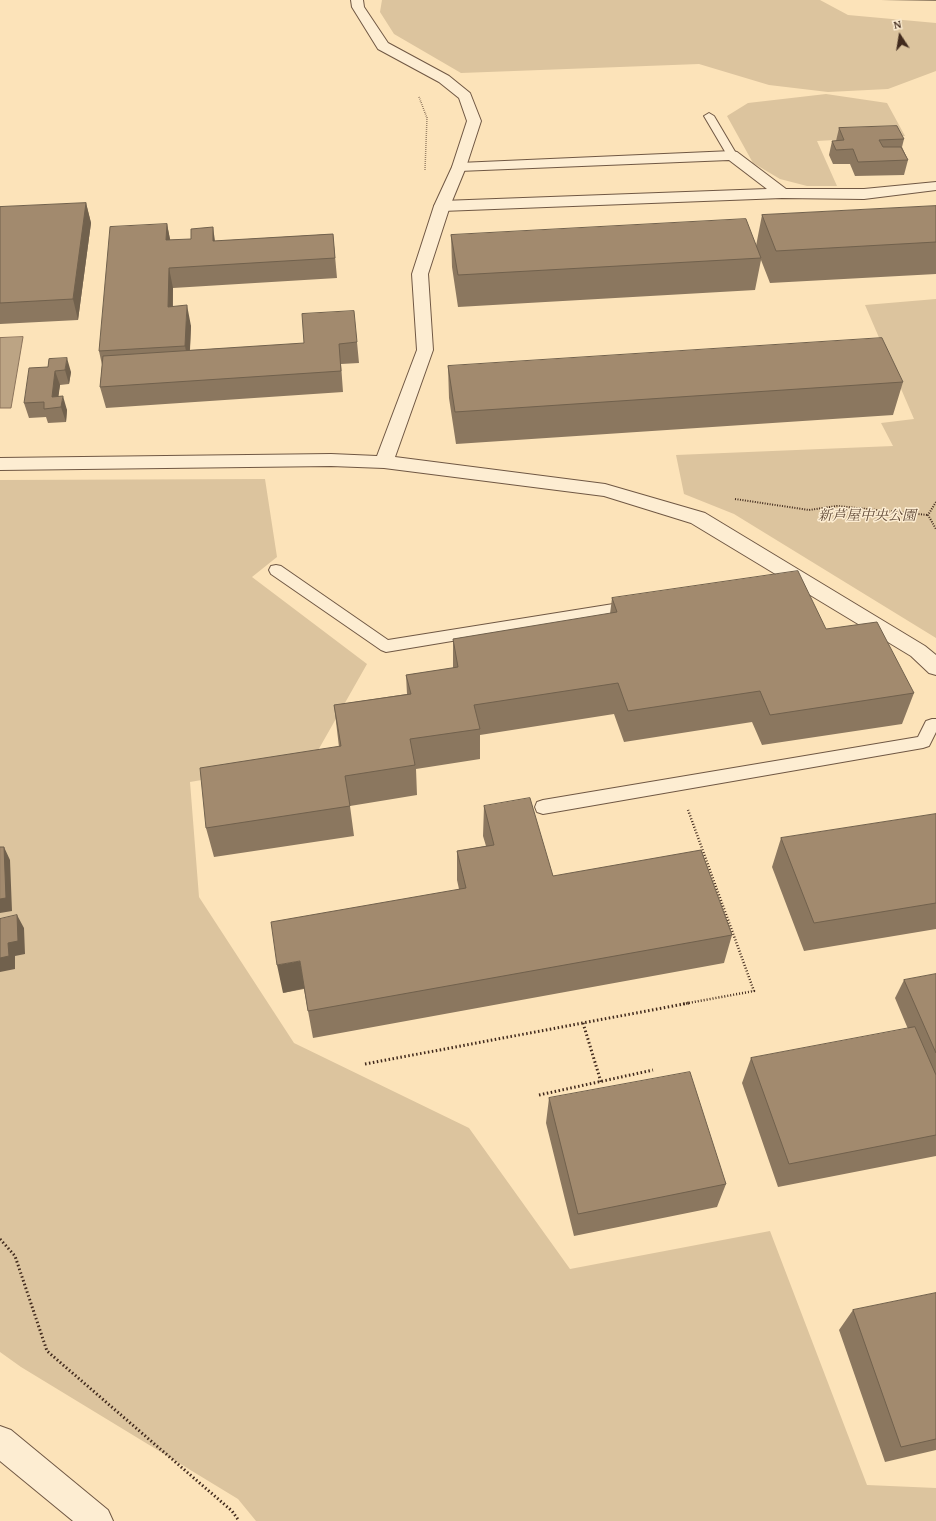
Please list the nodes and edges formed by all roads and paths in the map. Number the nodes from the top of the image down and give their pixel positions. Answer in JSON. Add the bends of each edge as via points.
{"nodes":[{"id":1,"x":357,"y":0,"type":"edge"},
{"id":2,"x":418,"y":92,"type":"dead end"},
{"id":3,"x":710,"y":116,"type":"dead end"},
{"id":4,"x":732,"y":155,"type":"junction"},
{"id":5,"x":459,"y":167,"type":"junction"},
{"id":6,"x":936,"y":186,"type":"edge"},
{"id":7,"x":782,"y":193,"type":"junction"},
{"id":8,"x":442,"y":206,"type":"junction"},
{"id":9,"x":384,"y":462,"type":"junction"},
{"id":10,"x":0,"y":464,"type":"edge"},
{"id":11,"x":735,"y":498,"type":"dead end"},
{"id":12,"x":936,"y":502,"type":"edge"},
{"id":13,"x":928,"y":515,"type":"junction"},
{"id":14,"x":936,"y":529,"type":"edge"},
{"id":15,"x":276,"y":570,"type":"dead end"},
{"id":16,"x":800,"y":580,"type":"junction"},
{"id":17,"x":777,"y":584,"type":"edge"},
{"id":18,"x":644,"y":605,"type":"edge"},
{"id":19,"x":936,"y":667,"type":"edge"},
{"id":20,"x":936,"y":725,"type":"edge"},
{"id":21,"x":706,"y":779,"type":"junction"},
{"id":22,"x":543,"y":807,"type":"dead end"},
{"id":23,"x":583,"y":1023,"type":"junction"},
{"id":24,"x":365,"y":1064,"type":"dead end"},
{"id":25,"x":653,"y":1070,"type":"dead end"},
{"id":26,"x":600,"y":1082,"type":"junction"},
{"id":27,"x":539,"y":1095,"type":"dead end"},
{"id":28,"x":0,"y":1239,"type":"edge"},
{"id":29,"x":0,"y":1441,"type":"edge"},
{"id":30,"x":97,"y":1521,"type":"edge"},
{"id":31,"x":240,"y":1521,"type":"edge"}],
"edges":[{"from":1,"to":5,"type":"street","via":[[358,7],[383,46],[444,80],[465,96],[474,121]]},
{"from":2,"to":8,"type":"path","via":[[428,118],[424,195]]},
{"from":3,"to":4,"type":"lane"},
{"from":4,"to":5,"type":"street"},
{"from":4,"to":7,"type":"street"},
{"from":5,"to":8,"type":"street"},
{"from":6,"to":7,"type":"street","via":[[864,194]]},
{"from":7,"to":8,"type":"street"},
{"from":8,"to":9,"type":"street","via":[[420,274],[425,350]]},
{"from":9,"to":10,"type":"street","via":[[331,460]]},
{"from":9,"to":16,"type":"street","via":[[605,490],[698,518]]},
{"from":11,"to":13,"type":"path","via":[[809,510],[837,506]]},
{"from":12,"to":13,"type":"path"},
{"from":13,"to":14,"type":"path"},
{"from":15,"to":18,"type":"lane","via":[[386,646]]},
{"from":16,"to":17,"type":"lane"},
{"from":16,"to":19,"type":"street","via":[[918,651]]},
{"from":20,"to":21,"type":"lane","via":[[932,726],[922,742]]},
{"from":21,"to":22,"type":"lane"},
{"from":21,"to":23,"type":"path","via":[[687,808],[754,991]]},
{"from":23,"to":24,"type":"path"},
{"from":23,"to":26,"type":"path"},
{"from":25,"to":26,"type":"path"},
{"from":26,"to":27,"type":"path"},
{"from":28,"to":31,"type":"path","via":[[15,1256],[47,1351],[232,1511]]},
{"from":29,"to":30,"type":"street"}]}
